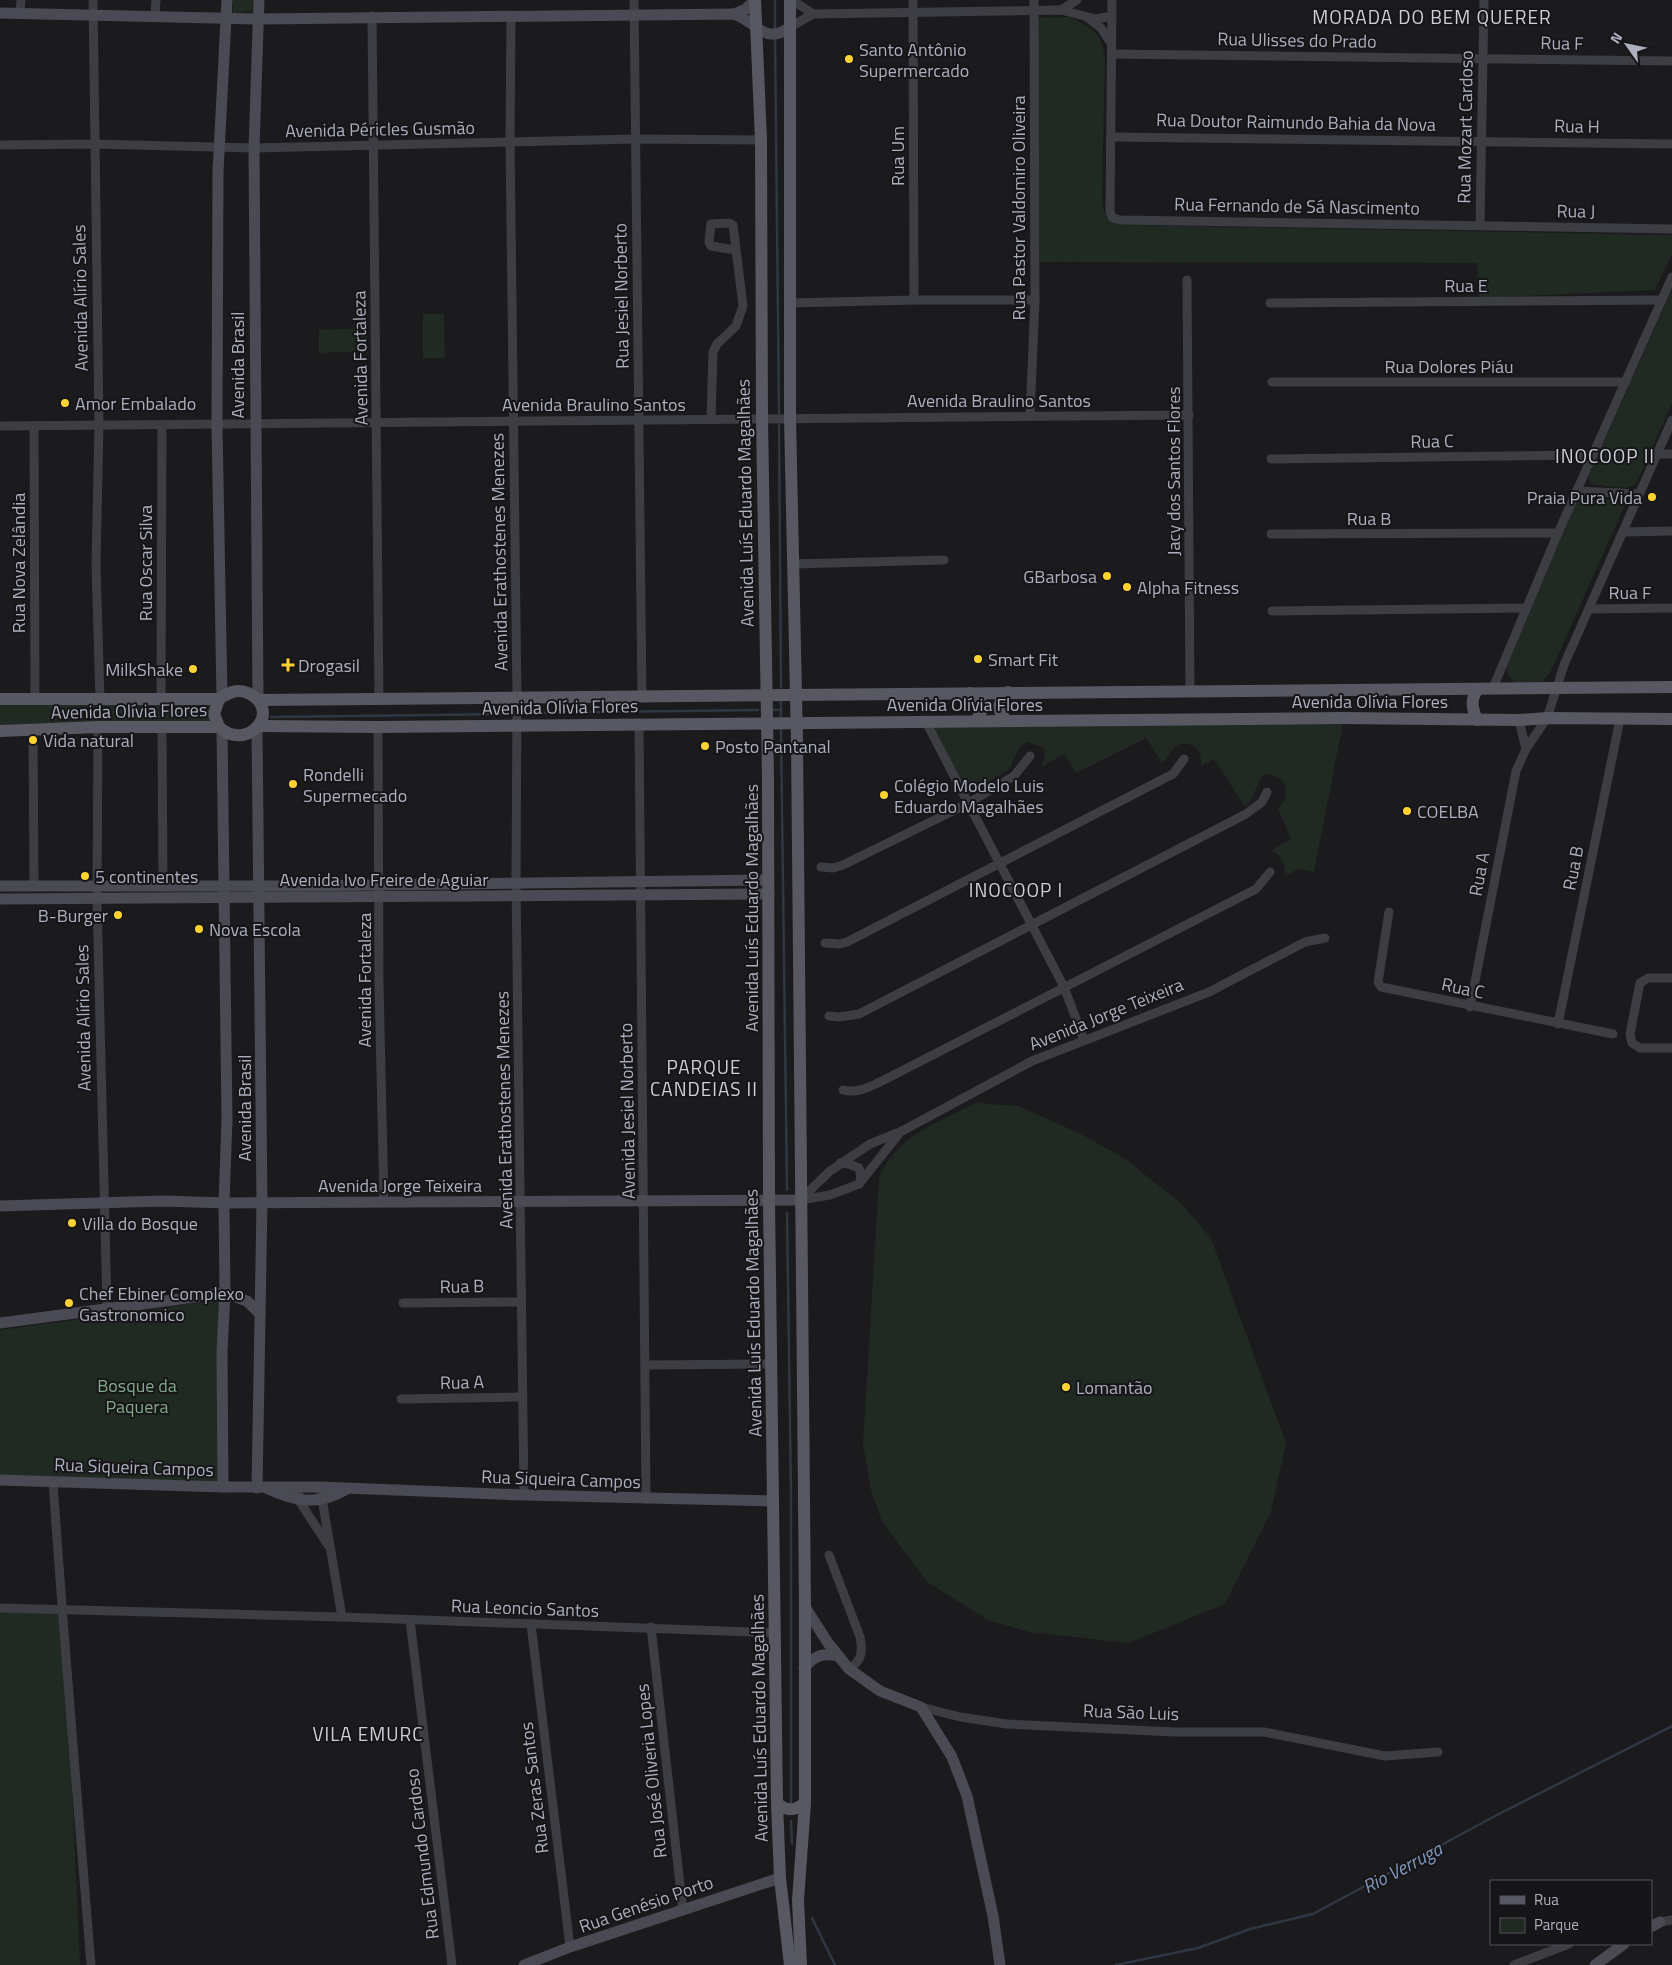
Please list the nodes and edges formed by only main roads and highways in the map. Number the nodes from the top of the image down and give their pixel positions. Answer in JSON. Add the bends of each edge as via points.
{"nodes":[{"id":1,"x":755,"y":0,"type":"edge"},
{"id":2,"x":791,"y":0,"type":"edge"},
{"id":3,"x":1672,"y":687,"type":"edge"},
{"id":4,"x":1478,"y":689,"type":"junction"},
{"id":5,"x":970,"y":692,"type":"junction"},
{"id":6,"x":1008,"y":692,"type":"junction"},
{"id":7,"x":766,"y":696,"type":"junction"},
{"id":8,"x":795,"y":696,"type":"junction"},
{"id":9,"x":220,"y":698,"type":"junction"},
{"id":10,"x":0,"y":699,"type":"edge"},
{"id":11,"x":258,"y":699,"type":"junction"},
{"id":12,"x":1672,"y":719,"type":"edge"},
{"id":13,"x":1006,"y":720,"type":"junction"},
{"id":14,"x":1477,"y":720,"type":"junction"},
{"id":15,"x":976,"y":721,"type":"junction"},
{"id":16,"x":767,"y":722,"type":"junction"},
{"id":17,"x":796,"y":722,"type":"junction"},
{"id":18,"x":256,"y":728,"type":"junction"},
{"id":19,"x":221,"y":729,"type":"junction"},
{"id":20,"x":0,"y":731,"type":"edge"},
{"id":21,"x":777,"y":1803,"type":"junction"},
{"id":22,"x":805,"y":1803,"type":"junction"},
{"id":23,"x":790,"y":1965,"type":"edge"},
{"id":24,"x":801,"y":1965,"type":"edge"}],
"edges":[{"from":1,"to":7,"type":"main road","name":"Avenida Luís Eduardo Magalhães","via":[[761,31]]},
{"from":2,"to":8,"type":"main road","via":[[787,30],[790,303],[787,418]]},
{"from":3,"to":4,"type":"main road","name":"Avenida Olívia Flores"},
{"from":4,"to":6,"type":"main road","name":"Avenida Olívia Flores"},
{"from":4,"to":14,"type":"main road","via":[[1472,699]]},
{"from":5,"to":6,"type":"main road","name":"Avenida Olívia Flores"},
{"from":5,"to":8,"type":"main road","name":"Avenida Olívia Flores"},
{"from":5,"to":15,"type":"main road","via":[[982,704]]},
{"from":6,"to":13,"type":"main road","via":[[999,705]]},
{"from":7,"to":8,"type":"main road","name":"Avenida Olívia Flores"},
{"from":7,"to":11,"type":"main road","name":"Avenida Olívia Flores"},
{"from":7,"to":16,"type":"main road","name":"Avenida Luís Eduardo Magalhães"},
{"from":8,"to":17,"type":"main road"},
{"from":9,"to":10,"type":"main road","name":"Avenida Olívia Flores"},
{"from":9,"to":11,"type":"main road","name":"Avenida Olívia Flores","via":[[230,692],[244,692]]},
{"from":9,"to":19,"type":"main road","name":"Avenida Brasil","via":[[214,714]]},
{"from":11,"to":18,"type":"main road","name":"Avenida Brasil","via":[[262,720]]},
{"from":12,"to":14,"type":"main road","name":"Avenida Olívia Flores"},
{"from":13,"to":14,"type":"main road","name":"Avenida Olívia Flores"},
{"from":13,"to":15,"type":"main road","name":"Avenida Olívia Flores"},
{"from":15,"to":17,"type":"main road","name":"Avenida Olívia Flores"},
{"from":16,"to":17,"type":"main road","name":"Avenida Olívia Flores"},
{"from":16,"to":18,"type":"main road","name":"Avenida Olívia Flores"},
{"from":16,"to":21,"type":"main road","name":"Avenida Luís Eduardo Magalhães"},
{"from":17,"to":22,"type":"main road","via":[[803,1200]]},
{"from":18,"to":19,"type":"main road","name":"Avenida Olívia Flores","via":[[243,736]]},
{"from":19,"to":20,"type":"main road","name":"Avenida Olívia Flores","via":[[98,727]]},
{"from":21,"to":22,"type":"main road","via":[[782,1808],[793,1810]]},
{"from":21,"to":23,"type":"main road","name":"Avenida Luís Eduardo Magalhães","via":[[780,1878]]},
{"from":22,"to":24,"type":"main road","via":[[798,1900]]}]}
